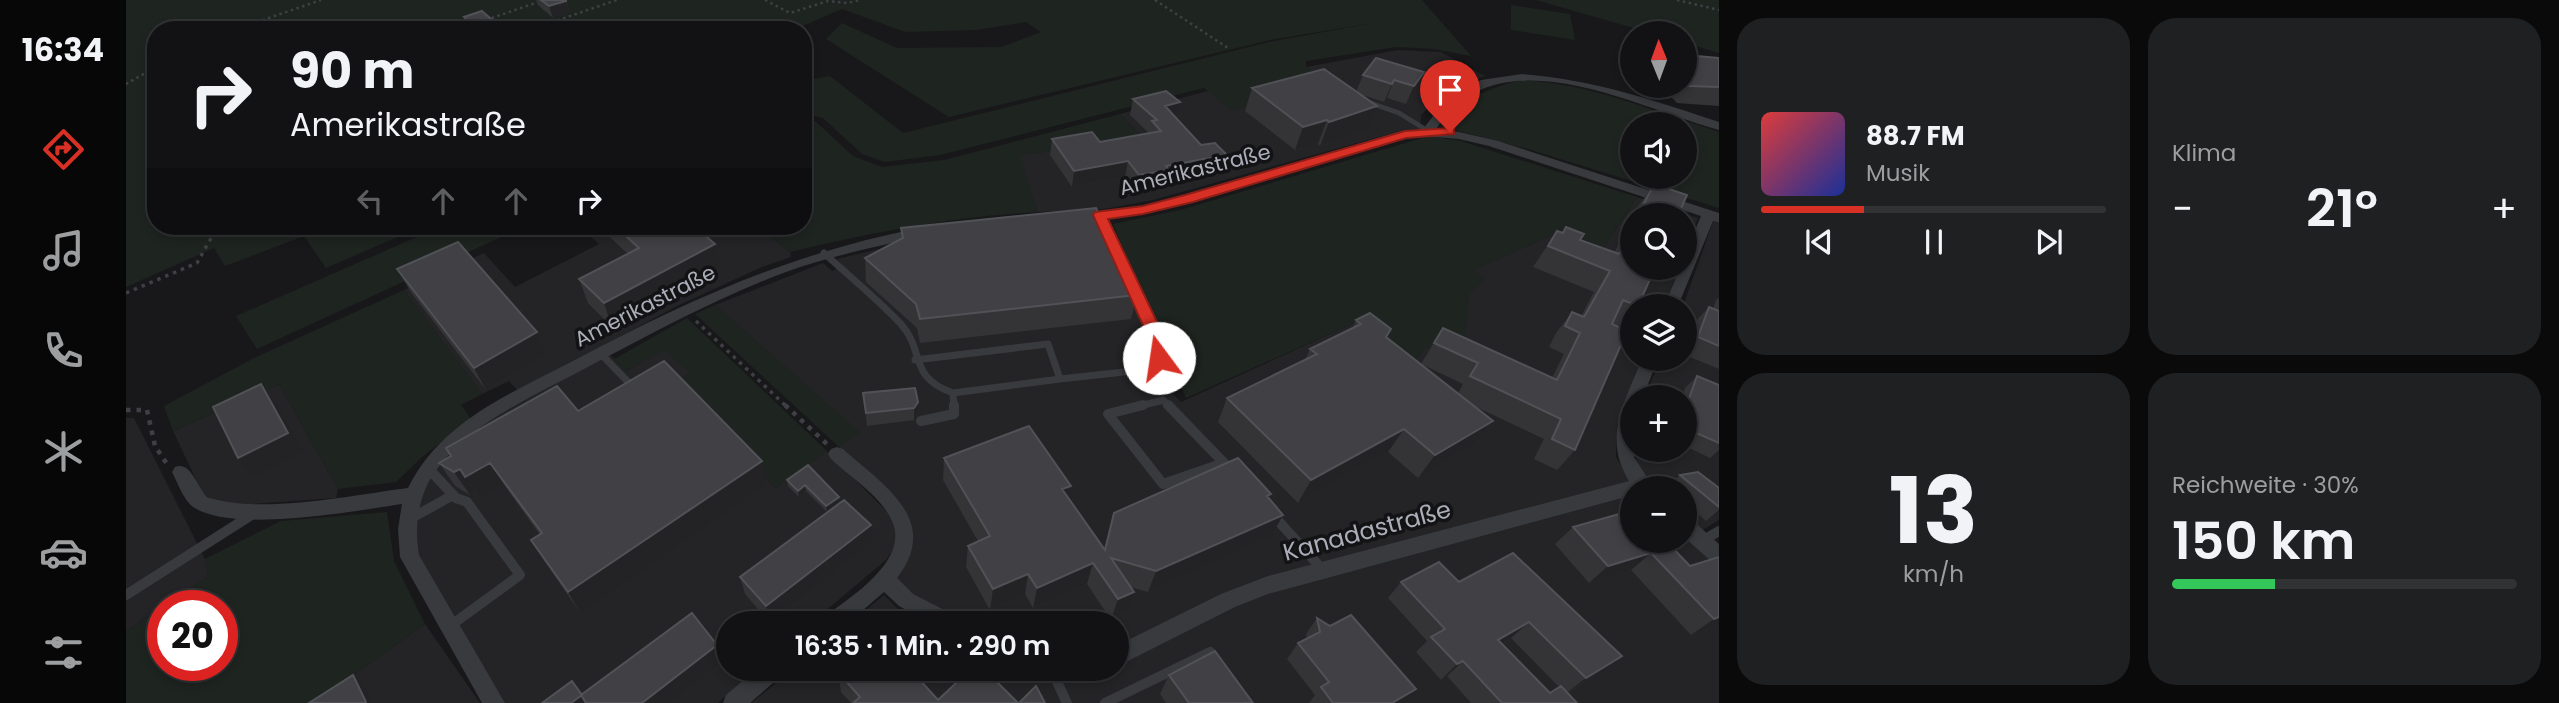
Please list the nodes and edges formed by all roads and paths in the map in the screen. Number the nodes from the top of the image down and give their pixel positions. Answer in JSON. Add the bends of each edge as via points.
{"nodes":[{"id":1,"x":321,"y":0,"type":"edge"},
{"id":2,"x":544,"y":0,"type":"edge"},
{"id":3,"x":617,"y":0,"type":"edge"},
{"id":4,"x":765,"y":0,"type":"edge"},
{"id":5,"x":861,"y":0,"type":"edge"},
{"id":6,"x":1155,"y":0,"type":"edge"},
{"id":7,"x":1677,"y":0,"type":"edge"},
{"id":8,"x":1719,"y":10,"type":"edge"},
{"id":9,"x":484,"y":20,"type":"edge"},
{"id":10,"x":260,"y":21,"type":"edge"},
{"id":11,"x":555,"y":21,"type":"edge"},
{"id":12,"x":1228,"y":48,"type":"dead end"},
{"id":13,"x":147,"y":72,"type":"edge"},
{"id":14,"x":126,"y":84,"type":"edge"},
{"id":15,"x":1362,"y":100,"type":"edge"},
{"id":16,"x":1719,"y":126,"type":"edge"},
{"id":17,"x":1428,"y":131,"type":"junction"},
{"id":18,"x":1100,"y":215,"type":"junction"},
{"id":19,"x":1714,"y":216,"type":"edge"},
{"id":20,"x":1064,"y":218,"type":"edge"},
{"id":21,"x":934,"y":229,"type":"edge"},
{"id":22,"x":213,"y":235,"type":"edge"},
{"id":23,"x":824,"y":253,"type":"junction"},
{"id":24,"x":126,"y":293,"type":"edge"},
{"id":25,"x":1677,"y":294,"type":"edge"},
{"id":26,"x":683,"y":309,"type":"junction"},
{"id":27,"x":600,"y":354,"type":"junction"},
{"id":28,"x":915,"y":360,"type":"junction"},
{"id":29,"x":1060,"y":379,"type":"junction"},
{"id":30,"x":642,"y":380,"type":"edge"},
{"id":31,"x":632,"y":386,"type":"junction"},
{"id":32,"x":623,"y":391,"type":"edge"},
{"id":33,"x":953,"y":393,"type":"junction"},
{"id":34,"x":126,"y":410,"type":"edge"},
{"id":35,"x":921,"y":421,"type":"dead end"},
{"id":36,"x":837,"y":454,"type":"joint"},
{"id":37,"x":1225,"y":463,"type":"junction"},
{"id":38,"x":429,"y":469,"type":"junction"},
{"id":39,"x":181,"y":471,"type":"joint"},
{"id":40,"x":1235,"y":474,"type":"edge"},
{"id":41,"x":1620,"y":492,"type":"edge"},
{"id":42,"x":414,"y":495,"type":"junction"},
{"id":43,"x":453,"y":495,"type":"junction"},
{"id":44,"x":1262,"y":503,"type":"edge"},
{"id":45,"x":258,"y":511,"type":"junction"},
{"id":46,"x":407,"y":520,"type":"junction"},
{"id":47,"x":1719,"y":531,"type":"edge"},
{"id":48,"x":1697,"y":537,"type":"edge"},
{"id":49,"x":1702,"y":541,"type":"junction"},
{"id":50,"x":1719,"y":556,"type":"edge"},
{"id":51,"x":1323,"y":570,"type":"junction"},
{"id":52,"x":886,"y":581,"type":"junction"},
{"id":53,"x":126,"y":595,"type":"edge"},
{"id":54,"x":847,"y":611,"type":"edge"},
{"id":55,"x":927,"y":611,"type":"edge"},
{"id":56,"x":450,"y":626,"type":"junction"},
{"id":57,"x":1129,"y":650,"type":"edge"},
{"id":58,"x":1225,"y":672,"type":"edge"},
{"id":59,"x":760,"y":681,"type":"edge"},
{"id":60,"x":1057,"y":681,"type":"edge"},
{"id":61,"x":494,"y":703,"type":"edge"},
{"id":62,"x":734,"y":703,"type":"edge"},
{"id":63,"x":1067,"y":703,"type":"edge"},
{"id":64,"x":1105,"y":703,"type":"edge"}],
"edges":[{"from":1,"to":10,"type":"path"},
{"from":2,"to":9,"type":"path"},
{"from":3,"to":11,"type":"path"},
{"from":4,"to":5,"type":"path","via":[[792,14],[829,1],[850,4]]},
{"from":6,"to":12,"type":"path"},
{"from":7,"to":8,"type":"path"},
{"from":13,"to":14,"type":"path"},
{"from":15,"to":17,"type":"lane","via":[[1399,113]]},
{"from":16,"to":17,"type":"street","via":[[1567,80],[1519,75],[1473,89],[1452,101]]},
{"from":17,"to":18,"type":"street","name":"Amerikastraße","via":[[1189,199]]},
{"from":17,"to":19,"type":"street","name":"Amerikastraße","via":[[1467,135]]},
{"from":18,"to":20,"type":"street","name":"Amerikastraße"},
{"from":18,"to":29,"type":"lane","via":[[1160,345],[1159,358],[1133,370]]},
{"from":19,"to":25,"type":"street"},
{"from":21,"to":23,"type":"street","name":"Amerikastraße"},
{"from":22,"to":24,"type":"path","via":[[197,262]]},
{"from":23,"to":26,"type":"street","name":"Amerikastraße"},
{"from":23,"to":28,"type":"lane","via":[[902,325]]},
{"from":26,"to":27,"type":"street","name":"Amerikastraße"},
{"from":26,"to":36,"type":"path"},
{"from":27,"to":31,"type":"lane"},
{"from":27,"to":38,"type":"street","name":"Amerikastraße","via":[[471,426]]},
{"from":28,"to":29,"type":"lane","via":[[1048,344]]},
{"from":28,"to":33,"type":"lane","via":[[932,384]]},
{"from":29,"to":33,"type":"lane"},
{"from":30,"to":31,"type":"lane"},
{"from":31,"to":32,"type":"lane"},
{"from":33,"to":35,"type":"lane","via":[[954,414]]},
{"from":34,"to":39,"type":"path","via":[[147,410],[159,453]]},
{"from":36,"to":52,"type":"street","via":[[903,522],[904,541]]},
{"from":37,"to":37,"type":"lane","via":[[1163,400],[1108,414],[1163,484]]},
{"from":37,"to":40,"type":"lane"},
{"from":38,"to":42,"type":"street","name":"Amerikastraße"},
{"from":38,"to":43,"type":"lane"},
{"from":39,"to":45,"type":"street","via":[[203,504]]},
{"from":41,"to":51,"type":"street","name":"Kanadastraße"},
{"from":42,"to":45,"type":"street"},
{"from":42,"to":46,"type":"street","name":"Amerikastraße"},
{"from":43,"to":46,"type":"lane"},
{"from":43,"to":56,"type":"lane","via":[[467,502],[520,575]]},
{"from":44,"to":51,"type":"lane"},
{"from":45,"to":53,"type":"lane"},
{"from":46,"to":56,"type":"street","name":"Amerikastraße","via":[[410,557]]},
{"from":47,"to":49,"type":"lane"},
{"from":48,"to":49,"type":"street"},
{"from":49,"to":50,"type":"street"},
{"from":51,"to":57,"type":"street","name":"Kanadastraße","via":[[1228,600]]},
{"from":52,"to":54,"type":"street"},
{"from":52,"to":55,"type":"street"},
{"from":56,"to":61,"type":"street","name":"Amerikastraße"},
{"from":58,"to":64,"type":"lane","via":[[1210,652]]},
{"from":59,"to":62,"type":"street"},
{"from":60,"to":63,"type":"lane"}]}
